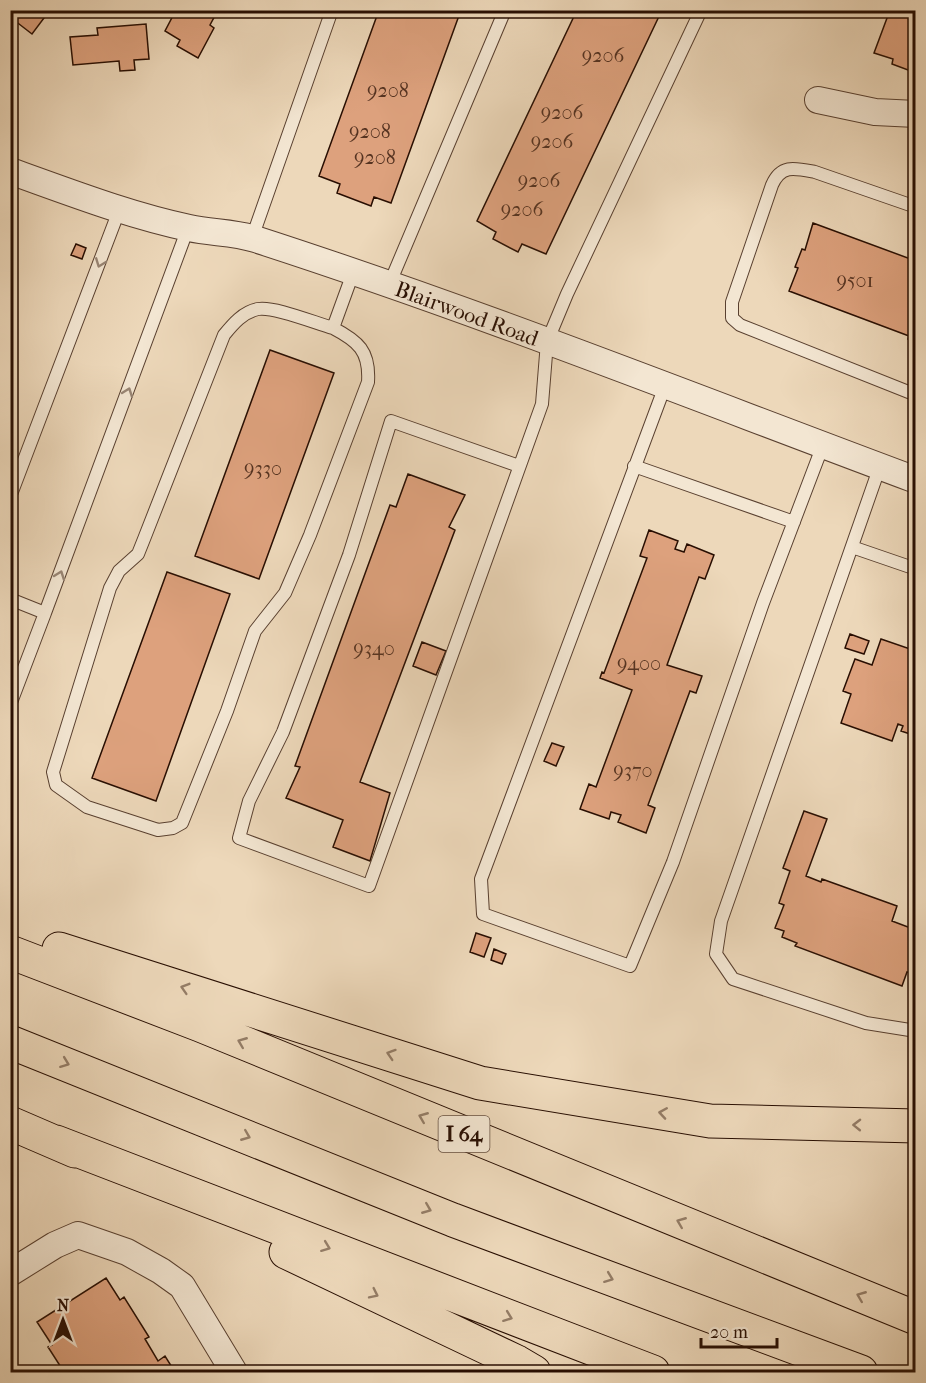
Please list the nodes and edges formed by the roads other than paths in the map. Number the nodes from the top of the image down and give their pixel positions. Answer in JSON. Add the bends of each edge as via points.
{"nodes":[{"id":1,"x":332,"y":10,"type":"edge"},
{"id":2,"x":505,"y":10,"type":"edge"},
{"id":3,"x":701,"y":10,"type":"edge"},
{"id":4,"x":818,"y":100,"type":"dead end"},
{"id":5,"x":915,"y":114,"type":"edge"},
{"id":6,"x":10,"y":171,"type":"edge"},
{"id":7,"x":915,"y":207,"type":"edge"},
{"id":8,"x":120,"y":208,"type":"junction"},
{"id":9,"x":188,"y":228,"type":"junction"},
{"id":10,"x":252,"y":238,"type":"junction"},
{"id":11,"x":353,"y":273,"type":"junction"},
{"id":12,"x":389,"y":285,"type":"junction"},
{"id":13,"x":333,"y":328,"type":"junction"},
{"id":14,"x":547,"y":342,"type":"junction"},
{"id":15,"x":665,"y":386,"type":"junction"},
{"id":16,"x":915,"y":395,"type":"edge"},
{"id":17,"x":823,"y":445,"type":"junction"},
{"id":18,"x":519,"y":466,"type":"junction"},
{"id":19,"x":634,"y":466,"type":"junction"},
{"id":20,"x":880,"y":466,"type":"junction"},
{"id":21,"x":915,"y":480,"type":"edge"},
{"id":22,"x":10,"y":496,"type":"edge"},
{"id":23,"x":794,"y":522,"type":"junction"},
{"id":24,"x":852,"y":547,"type":"junction"},
{"id":25,"x":915,"y":569,"type":"edge"},
{"id":26,"x":10,"y":599,"type":"edge"},
{"id":27,"x":45,"y":614,"type":"junction"},
{"id":28,"x":10,"y":705,"type":"edge"},
{"id":29,"x":10,"y":934,"type":"edge"},
{"id":30,"x":10,"y":952,"type":"edge"},
{"id":31,"x":915,"y":1031,"type":"edge"},
{"id":32,"x":10,"y":1042,"type":"edge"},
{"id":33,"x":10,"y":1123,"type":"edge"},
{"id":34,"x":915,"y":1126,"type":"edge"},
{"id":35,"x":56,"y":1142,"type":"junction"},
{"id":36,"x":10,"y":1273,"type":"edge"},
{"id":37,"x":915,"y":1318,"type":"edge"},
{"id":38,"x":234,"y":1372,"type":"edge"},
{"id":39,"x":534,"y":1372,"type":"edge"},
{"id":40,"x":653,"y":1372,"type":"edge"},
{"id":41,"x":861,"y":1372,"type":"edge"}],
"edges":[{"from":1,"to":10,"type":"lane"},
{"from":2,"to":12,"type":"lane"},
{"from":3,"to":14,"type":"lane"},
{"from":4,"to":5,"type":"street","via":[[875,112]]},
{"from":6,"to":8,"type":"street","name":"Blairwood Road"},
{"from":7,"to":16,"type":"lane","via":[[815,172],[785,169],[776,175],[772,185],[732,302],[732,318],[740,325]]},
{"from":8,"to":9,"type":"street","name":"Blairwood Road"},
{"from":8,"to":22,"type":"lane","one_way":true},
{"from":9,"to":10,"type":"street","name":"Blairwood Road"},
{"from":27,"to":9,"type":"lane","one_way":true},
{"from":10,"to":11,"type":"street","name":"Blairwood Road"},
{"from":11,"to":12,"type":"street","name":"Blairwood Road"},
{"from":11,"to":13,"type":"lane"},
{"from":12,"to":14,"type":"street","name":"Blairwood Road"},
{"from":13,"to":13,"type":"lane","via":[[275,310],[259,309],[245,314],[224,335],[138,554],[119,571],[110,588],[54,772],[56,785],[87,807],[158,830],[182,823],[255,631],[285,593],[368,382],[369,367],[364,354],[351,337]]},
{"from":14,"to":15,"type":"street","name":"Blairwood Road"},
{"from":14,"to":18,"type":"lane","via":[[542,404]]},
{"from":15,"to":17,"type":"street","name":"Blairwood Road"},
{"from":15,"to":19,"type":"lane"},
{"from":17,"to":20,"type":"street","name":"Blairwood Road"},
{"from":17,"to":23,"type":"lane"},
{"from":18,"to":18,"type":"lane","via":[[369,886],[239,838],[249,801],[283,732],[349,555],[391,421]]},
{"from":19,"to":23,"type":"lane"},
{"from":19,"to":23,"type":"lane","via":[[481,879],[483,914],[620,963],[630,966],[673,862]]},
{"from":20,"to":21,"type":"street","name":"Blairwood Road"},
{"from":20,"to":24,"type":"lane"},
{"from":24,"to":25,"type":"lane"},
{"from":24,"to":31,"type":"lane","via":[[722,921],[716,954],[733,979],[866,1023]]},
{"from":26,"to":27,"type":"lane"},
{"from":27,"to":28,"type":"lane"},
{"from":34,"to":29,"type":"highway","one_way":true,"via":[[710,1121],[480,1083]]},
{"from":37,"to":30,"type":"highway","number":"I 64","one_way":true,"via":[[222,1034]]},
{"from":32,"to":41,"type":"highway","one_way":true,"via":[[453,1220]]},
{"from":33,"to":35,"type":"highway"},
{"from":35,"to":39,"type":"highway","one_way":true},
{"from":35,"to":40,"type":"highway","one_way":true},
{"from":36,"to":38,"type":"street","via":[[78,1235],[127,1252],[182,1286]]}]}
